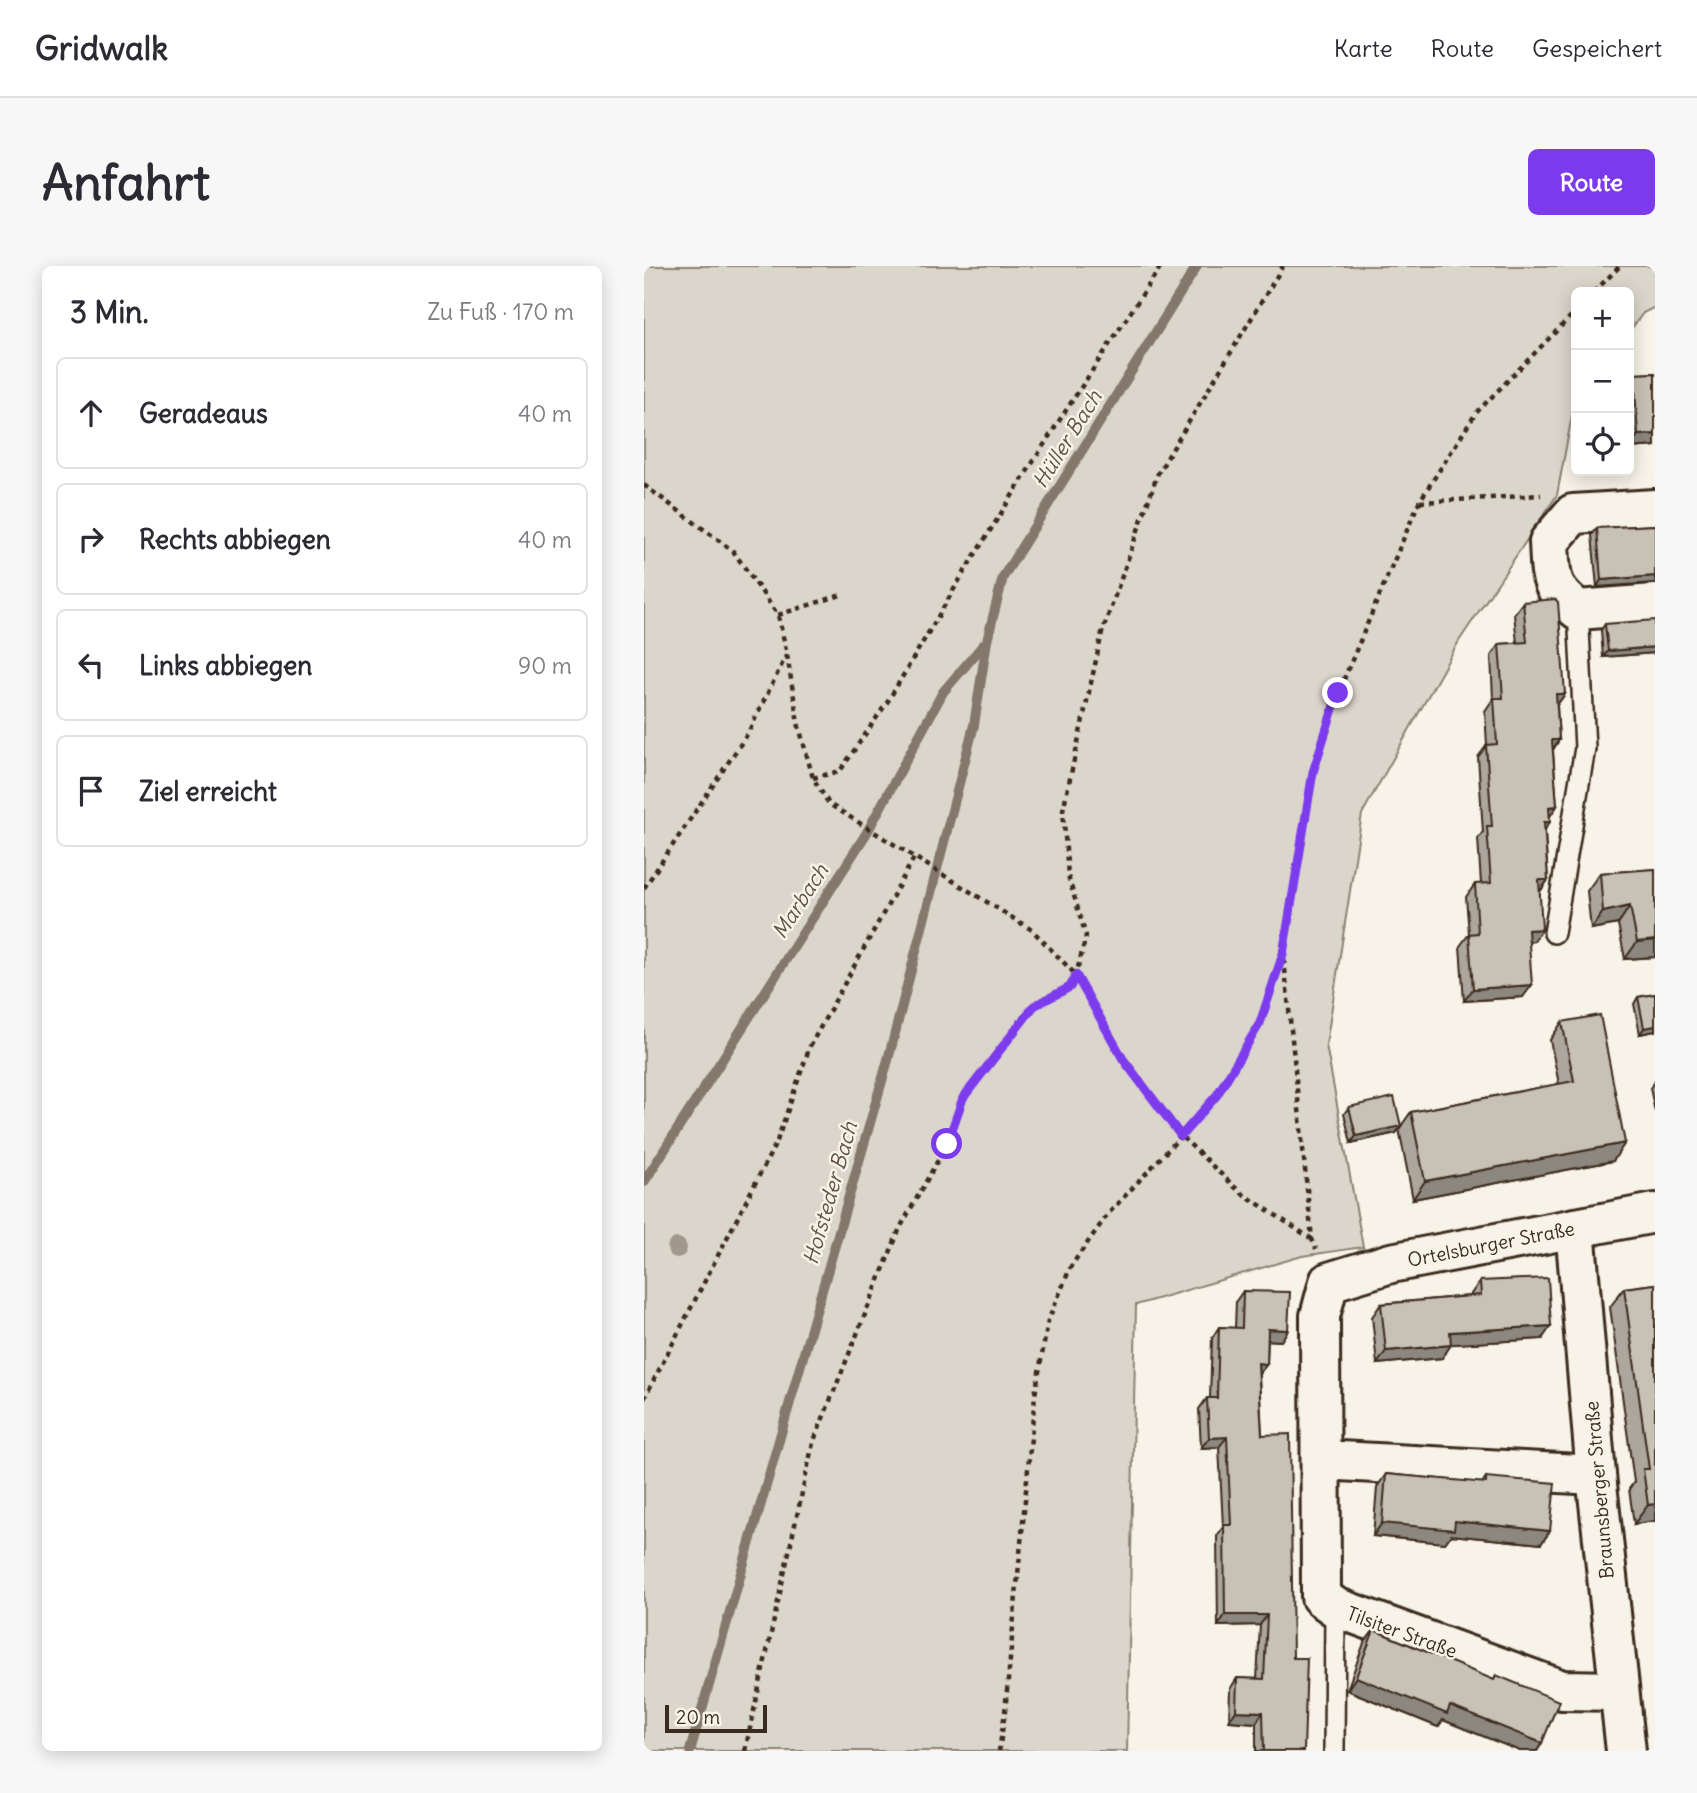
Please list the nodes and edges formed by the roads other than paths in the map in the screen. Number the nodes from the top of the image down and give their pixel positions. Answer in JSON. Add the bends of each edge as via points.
{"nodes":[{"id":1,"x":1655,"y":509,"type":"edge"},
{"id":2,"x":1655,"y":604,"type":"edge"},
{"id":3,"x":1578,"y":610,"type":"junction"},
{"id":4,"x":1554,"y":933,"type":"dead end"},
{"id":5,"x":1655,"y":1213,"type":"edge"},
{"id":6,"x":1575,"y":1228,"type":"junction"},
{"id":7,"x":1329,"y":1282,"type":"joint"},
{"id":8,"x":1321,"y":1461,"type":"junction"},
{"id":9,"x":1596,"y":1475,"type":"junction"},
{"id":10,"x":1335,"y":1607,"type":"junction"},
{"id":11,"x":1618,"y":1691,"type":"junction"},
{"id":12,"x":1334,"y":1751,"type":"edge"},
{"id":13,"x":1626,"y":1751,"type":"edge"}],
"edges":[{"from":1,"to":3,"type":"street","via":[[1573,514],[1549,542],[1551,581]]},
{"from":2,"to":3,"type":"street"},
{"from":3,"to":4,"type":"lane","via":[[1585,748]]},
{"from":5,"to":6,"type":"street","name":"Ortelsburger Straße"},
{"from":6,"to":7,"type":"street","name":"Ortelsburger Straße","via":[[1391,1263]]},
{"from":6,"to":9,"type":"street","name":"Braunsberger Straße"},
{"from":7,"to":8,"type":"street","name":"Tilsiter Straße","via":[[1320,1315]]},
{"from":8,"to":9,"type":"street"},
{"from":8,"to":10,"type":"street","name":"Tilsiter Straße","via":[[1321,1597]]},
{"from":9,"to":11,"type":"street","name":"Braunsberger Straße"},
{"from":10,"to":11,"type":"street","name":"Tilsiter Straße","via":[[1562,1690]]},
{"from":10,"to":12,"type":"lane"},
{"from":11,"to":13,"type":"street","name":"Braunsberger Straße"}]}
